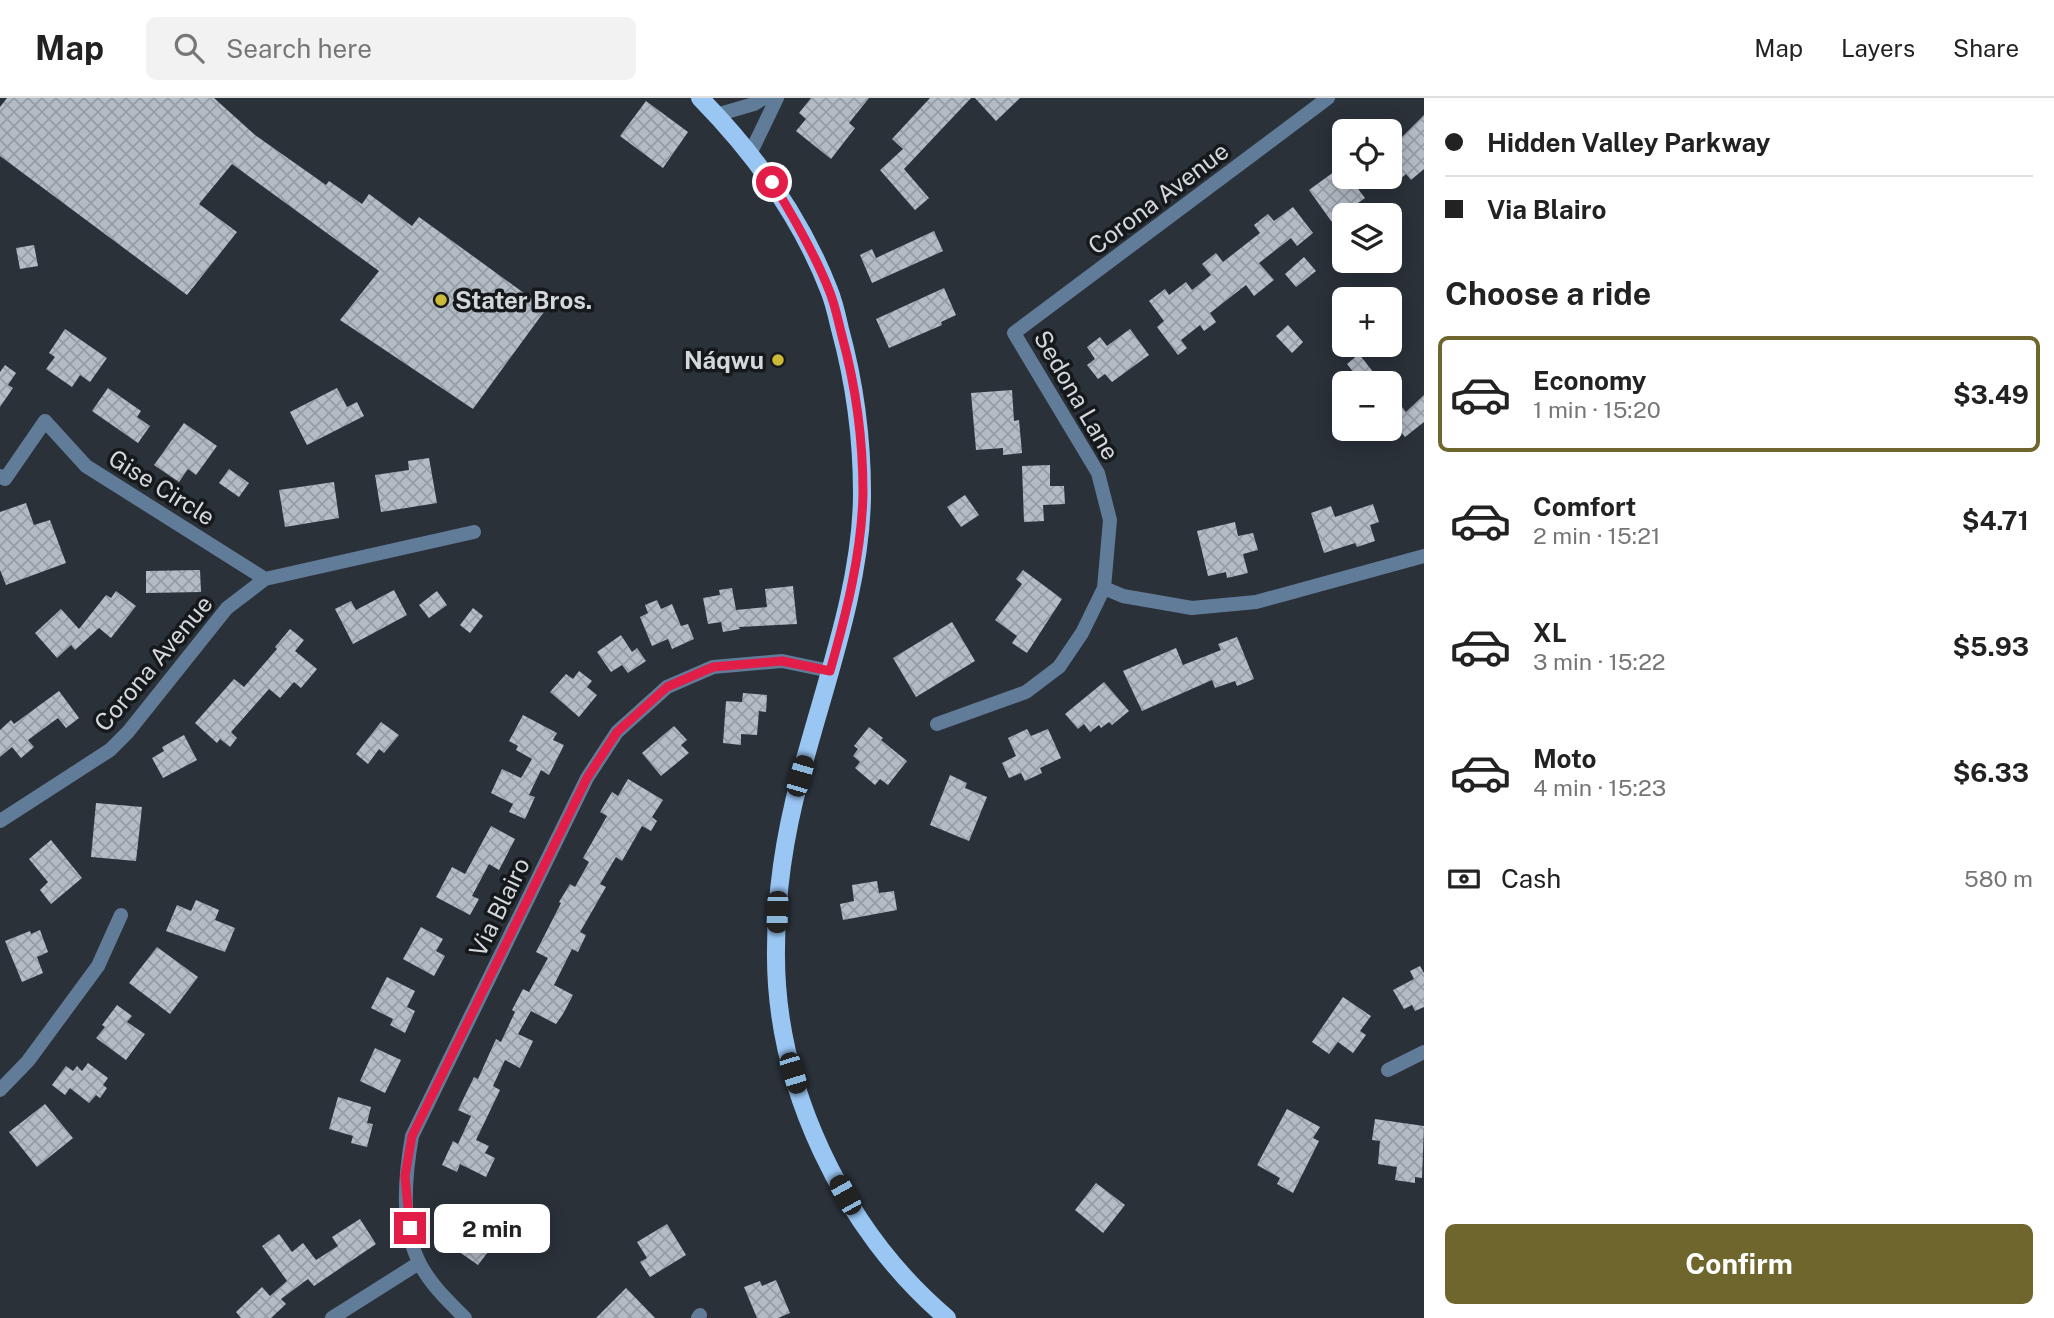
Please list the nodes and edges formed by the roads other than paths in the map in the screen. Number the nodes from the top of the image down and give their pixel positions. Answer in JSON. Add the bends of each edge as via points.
{"nodes":[{"id":1,"x":700,"y":98,"type":"edge"},
{"id":2,"x":764,"y":98,"type":"edge"},
{"id":3,"x":777,"y":98,"type":"edge"},
{"id":4,"x":1328,"y":98,"type":"edge"},
{"id":5,"x":716,"y":115,"type":"junction"},
{"id":6,"x":750,"y":154,"type":"junction"},
{"id":7,"x":1014,"y":333,"type":"joint"},
{"id":8,"x":2,"y":477,"type":"edge"},
{"id":9,"x":474,"y":532,"type":"dead end"},
{"id":10,"x":1424,"y":556,"type":"edge"},
{"id":11,"x":265,"y":579,"type":"junction"},
{"id":12,"x":1104,"y":588,"type":"junction"},
{"id":13,"x":830,"y":671,"type":"junction"},
{"id":14,"x":937,"y":724,"type":"dead end"},
{"id":15,"x":0,"y":821,"type":"edge"},
{"id":16,"x":121,"y":915,"type":"dead end"},
{"id":17,"x":1424,"y":1052,"type":"edge"},
{"id":18,"x":1388,"y":1070,"type":"dead end"},
{"id":19,"x":0,"y":1090,"type":"edge"},
{"id":20,"x":419,"y":1263,"type":"junction"},
{"id":21,"x":332,"y":1318,"type":"edge"},
{"id":22,"x":465,"y":1318,"type":"edge"},
{"id":23,"x":947,"y":1318,"type":"edge"}],
"edges":[{"from":1,"to":5,"type":"main road"},
{"from":2,"to":5,"type":"street"},
{"from":3,"to":6,"type":"street"},
{"from":4,"to":7,"type":"street","name":"Corona Avenue"},
{"from":5,"to":6,"type":"main road"},
{"from":6,"to":13,"type":"main road","via":[[794,218],[830,291],[855,389],[862,506]]},
{"from":7,"to":12,"type":"street","name":"Sedona Lane","via":[[1098,473],[1110,520]]},
{"from":8,"to":11,"type":"street","name":"Gise Circle","via":[[45,421],[86,466]]},
{"from":9,"to":11,"type":"street","name":"Corona Avenue"},
{"from":10,"to":12,"type":"street","via":[[1256,602],[1192,608],[1123,596]]},
{"from":11,"to":15,"type":"street","name":"Corona Avenue","via":[[227,608],[110,750]]},
{"from":12,"to":14,"type":"street","name":"Sedona Lane","via":[[1059,667],[1026,692]]},
{"from":13,"to":20,"type":"street","name":"Via Blairo","via":[[782,661],[713,667],[667,687],[617,732],[587,778],[412,1136],[406,1201]]},
{"from":13,"to":23,"type":"main road","via":[[786,834],[775,952],[780,1012],[793,1073],[825,1160],[854,1212],[890,1261]]},
{"from":16,"to":19,"type":"street","via":[[98,966],[28,1061]]},
{"from":17,"to":18,"type":"street"},
{"from":20,"to":21,"type":"street"},
{"from":20,"to":22,"type":"street","name":"Via Blairo"}]}
